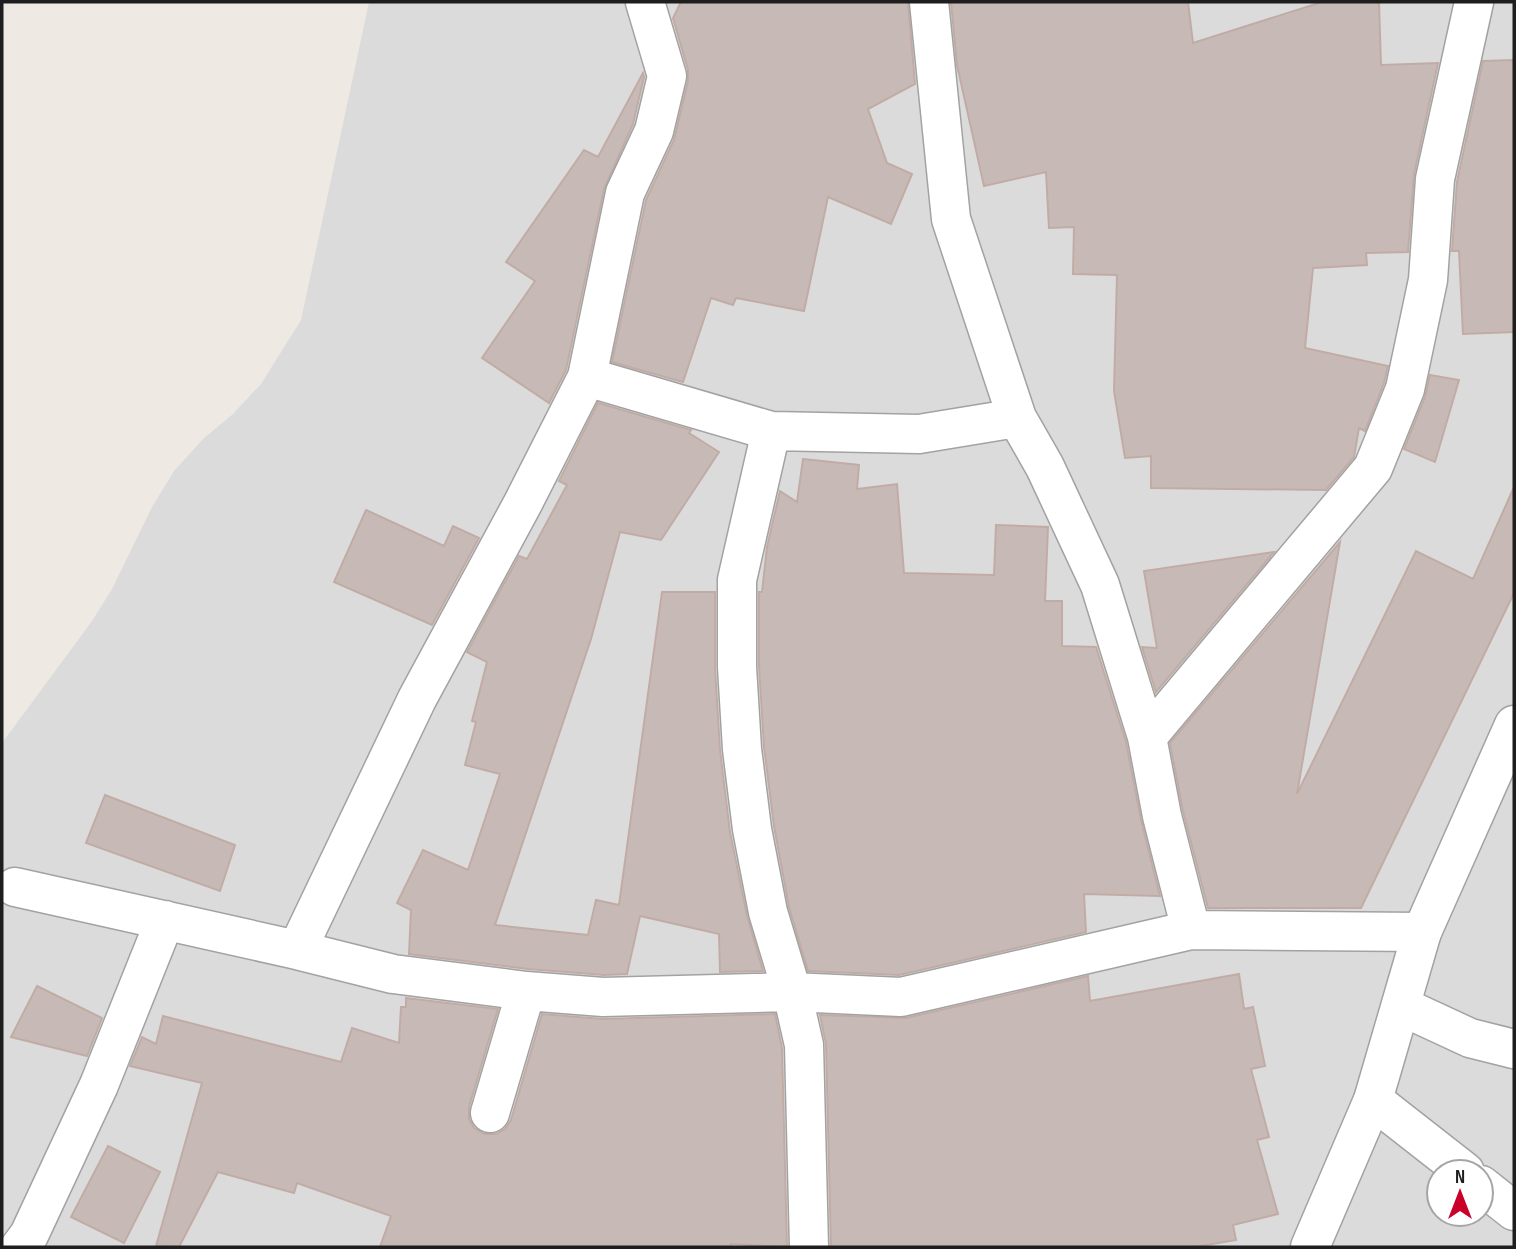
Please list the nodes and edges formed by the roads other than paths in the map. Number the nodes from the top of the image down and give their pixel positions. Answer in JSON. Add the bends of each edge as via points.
{"nodes":[{"id":1,"x":645,"y":2,"type":"edge"},
{"id":2,"x":929,"y":2,"type":"edge"},
{"id":3,"x":1474,"y":2,"type":"edge"},
{"id":4,"x":587,"y":377,"type":"junction"},
{"id":5,"x":1017,"y":418,"type":"junction"},
{"id":6,"x":771,"y":431,"type":"junction"},
{"id":7,"x":1514,"y":724,"type":"edge"},
{"id":8,"x":1147,"y":737,"type":"junction"},
{"id":9,"x":15,"y":887,"type":"dead end"},
{"id":10,"x":165,"y":920,"type":"junction"},
{"id":11,"x":1191,"y":930,"type":"junction"},
{"id":12,"x":1422,"y":932,"type":"junction"},
{"id":13,"x":298,"y":950,"type":"junction"},
{"id":14,"x":526,"y":991,"type":"junction"},
{"id":15,"x":792,"y":992,"type":"junction"},
{"id":16,"x":1401,"y":1006,"type":"junction"},
{"id":17,"x":1514,"y":1049,"type":"edge"},
{"id":18,"x":1373,"y":1100,"type":"junction"},
{"id":19,"x":490,"y":1113,"type":"dead end"},
{"id":20,"x":1447,"y":1158,"type":"edge"},
{"id":21,"x":1495,"y":1196,"type":"edge"},
{"id":22,"x":1514,"y":1211,"type":"edge"},
{"id":23,"x":34,"y":1243,"type":"edge"},
{"id":24,"x":810,"y":1247,"type":"edge"},
{"id":25,"x":1310,"y":1247,"type":"edge"}],
"edges":[{"from":1,"to":4,"type":"street","via":[[667,76],[653,131],[625,193]]},
{"from":2,"to":5,"type":"street","via":[[951,219]]},
{"from":3,"to":8,"type":"street","via":[[1435,179],[1428,280],[1405,389],[1373,468]]},
{"from":4,"to":6,"type":"street"},
{"from":4,"to":13,"type":"street","via":[[417,699]]},
{"from":5,"to":6,"type":"street","via":[[919,434]]},
{"from":5,"to":8,"type":"street","via":[[1100,585]]},
{"from":6,"to":15,"type":"street","via":[[737,580],[737,667],[752,828],[768,912]]},
{"from":7,"to":12,"type":"street"},
{"from":8,"to":11,"type":"street"},
{"from":9,"to":10,"type":"street"},
{"from":10,"to":13,"type":"street"},
{"from":10,"to":23,"type":"street"},
{"from":11,"to":12,"type":"street"},
{"from":11,"to":15,"type":"street","via":[[901,997]]},
{"from":12,"to":16,"type":"street"},
{"from":13,"to":14,"type":"street","via":[[393,974]]},
{"from":14,"to":15,"type":"street","via":[[603,997]]},
{"from":14,"to":19,"type":"street"},
{"from":15,"to":24,"type":"street","via":[[804,1045]]},
{"from":16,"to":17,"type":"street","via":[[1471,1038]]},
{"from":16,"to":18,"type":"street"},
{"from":18,"to":20,"type":"street"},
{"from":18,"to":25,"type":"street"},
{"from":21,"to":22,"type":"street"}]}
